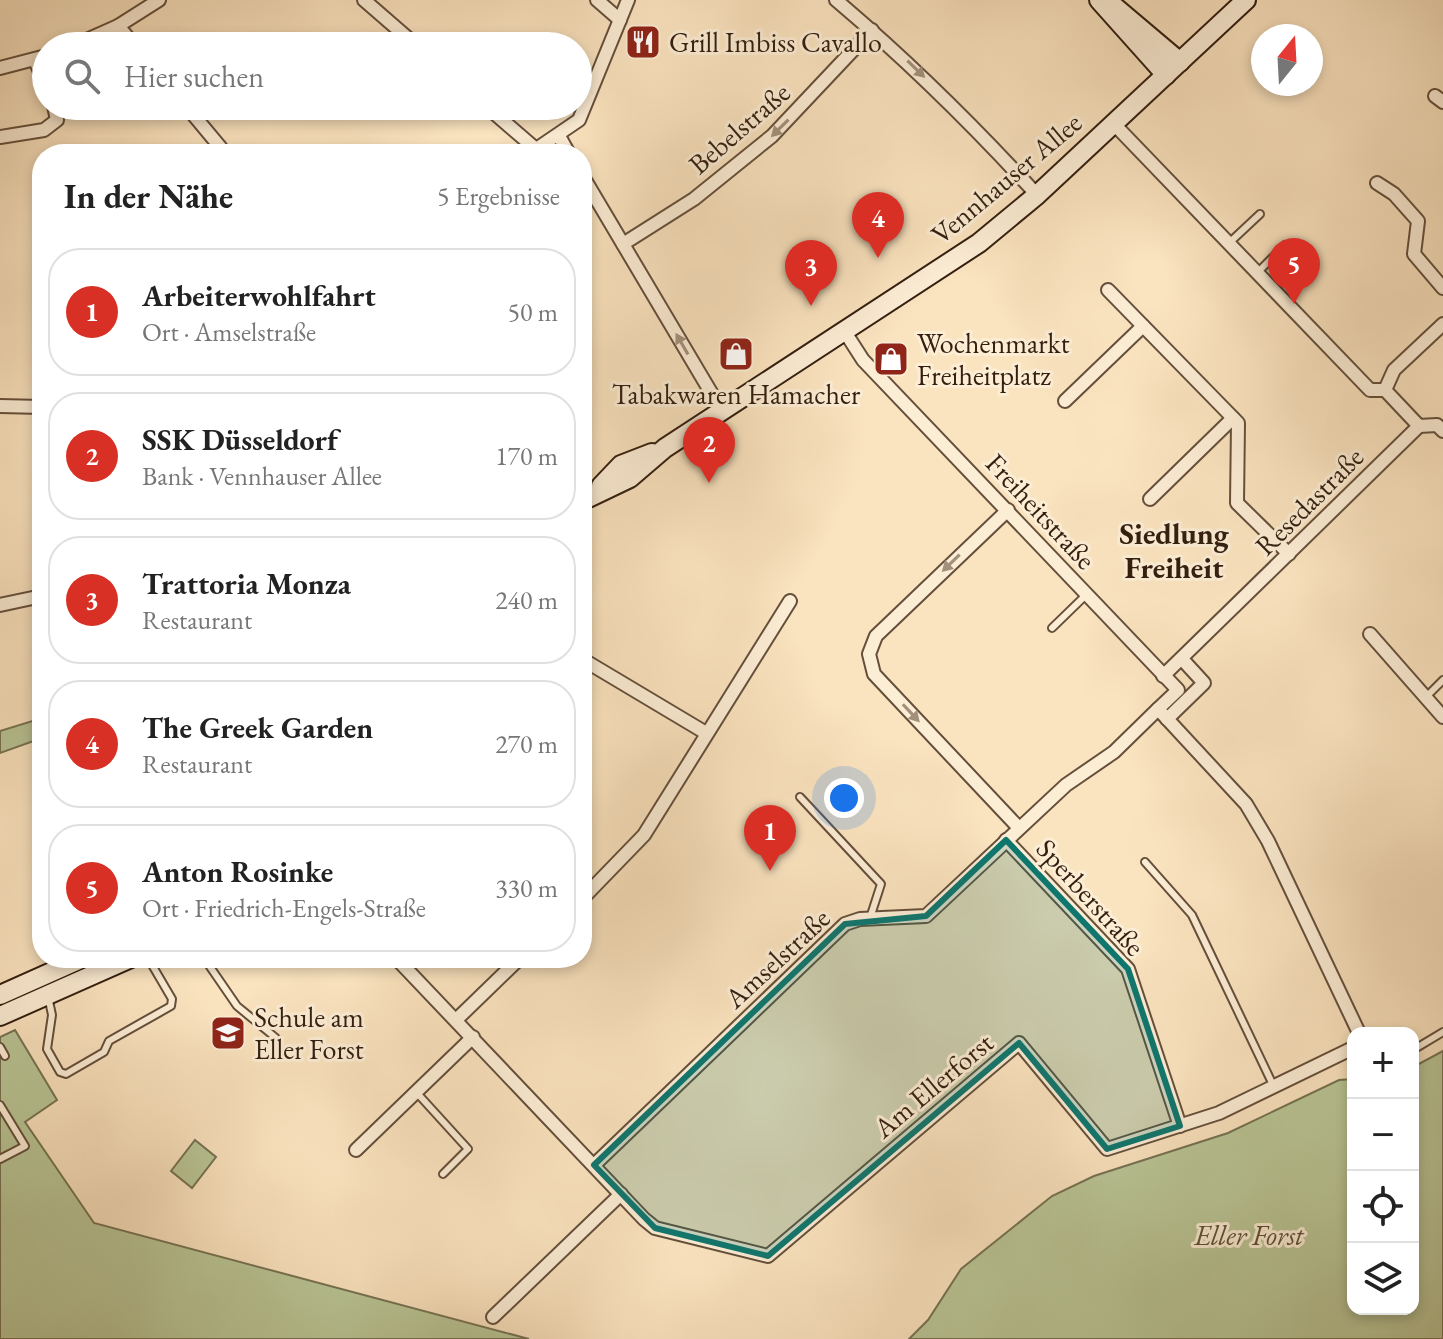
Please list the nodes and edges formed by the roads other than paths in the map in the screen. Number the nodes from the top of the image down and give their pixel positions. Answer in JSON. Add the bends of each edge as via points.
{"nodes":[{"id":1,"x":159,"y":0,"type":"edge"},
{"id":2,"x":364,"y":0,"type":"edge"},
{"id":3,"x":597,"y":0,"type":"edge"},
{"id":4,"x":628,"y":0,"type":"edge"},
{"id":5,"x":836,"y":0,"type":"edge"},
{"id":6,"x":1099,"y":0,"type":"edge"},
{"id":7,"x":1107,"y":0,"type":"edge"},
{"id":8,"x":1246,"y":0,"type":"edge"},
{"id":9,"x":620,"y":20,"type":"junction"},
{"id":10,"x":118,"y":26,"type":"junction"},
{"id":11,"x":872,"y":30,"type":"junction"},
{"id":12,"x":104,"y":32,"type":"edge"},
{"id":13,"x":123,"y":32,"type":"edge"},
{"id":14,"x":401,"y":32,"type":"edge"},
{"id":15,"x":32,"y":60,"type":"edge"},
{"id":16,"x":1180,"y":62,"type":"junction"},
{"id":17,"x":0,"y":68,"type":"edge"},
{"id":18,"x":1166,"y":75,"type":"junction"},
{"id":19,"x":592,"y":88,"type":"edge"},
{"id":20,"x":57,"y":120,"type":"edge"},
{"id":21,"x":198,"y":120,"type":"edge"},
{"id":22,"x":500,"y":120,"type":"edge"},
{"id":23,"x":579,"y":120,"type":"edge"},
{"id":24,"x":1114,"y":124,"type":"junction"},
{"id":25,"x":559,"y":136,"type":"junction"},
{"id":26,"x":0,"y":137,"type":"edge"},
{"id":27,"x":218,"y":144,"type":"edge"},
{"id":28,"x":525,"y":144,"type":"edge"},
{"id":29,"x":546,"y":144,"type":"edge"},
{"id":30,"x":563,"y":144,"type":"edge"},
{"id":31,"x":1377,"y":183,"type":"dead end"},
{"id":32,"x":592,"y":192,"type":"edge"},
{"id":33,"x":1037,"y":195,"type":"junction"},
{"id":34,"x":1260,"y":214,"type":"dead end"},
{"id":35,"x":623,"y":244,"type":"junction"},
{"id":36,"x":1228,"y":244,"type":"junction"},
{"id":37,"x":1285,"y":245,"type":"dead end"},
{"id":38,"x":1257,"y":273,"type":"junction"},
{"id":39,"x":1443,"y":288,"type":"edge"},
{"id":40,"x":1108,"y":290,"type":"dead end"},
{"id":41,"x":1443,"y":324,"type":"edge"},
{"id":42,"x":1143,"y":326,"type":"junction"},
{"id":43,"x":845,"y":332,"type":"junction"},
{"id":44,"x":1385,"y":390,"type":"junction"},
{"id":45,"x":1065,"y":401,"type":"dead end"},
{"id":46,"x":0,"y":406,"type":"edge"},
{"id":47,"x":32,"y":407,"type":"edge"},
{"id":48,"x":722,"y":411,"type":"junction"},
{"id":49,"x":1233,"y":418,"type":"junction"},
{"id":50,"x":1419,"y":426,"type":"junction"},
{"id":51,"x":1443,"y":431,"type":"edge"},
{"id":52,"x":592,"y":496,"type":"edge"},
{"id":53,"x":1150,"y":499,"type":"dead end"},
{"id":54,"x":1008,"y":510,"type":"junction"},
{"id":55,"x":1289,"y":554,"type":"junction"},
{"id":56,"x":1087,"y":594,"type":"junction"},
{"id":57,"x":32,"y":598,"type":"edge"},
{"id":58,"x":790,"y":601,"type":"dead end"},
{"id":59,"x":0,"y":605,"type":"edge"},
{"id":60,"x":1052,"y":628,"type":"dead end"},
{"id":61,"x":1370,"y":634,"type":"dead end"},
{"id":62,"x":1182,"y":659,"type":"junction"},
{"id":63,"x":592,"y":665,"type":"edge"},
{"id":64,"x":1163,"y":676,"type":"junction"},
{"id":65,"x":1443,"y":680,"type":"edge"},
{"id":66,"x":1426,"y":697,"type":"junction"},
{"id":67,"x":1158,"y":709,"type":"junction"},
{"id":68,"x":1443,"y":717,"type":"edge"},
{"id":69,"x":1167,"y":719,"type":"junction"},
{"id":70,"x":706,"y":733,"type":"junction"},
{"id":71,"x":800,"y":797,"type":"dead end"},
{"id":72,"x":1019,"y":828,"type":"junction"},
{"id":73,"x":1006,"y":840,"type":"junction"},
{"id":74,"x":1145,"y":862,"type":"dead end"},
{"id":75,"x":592,"y":889,"type":"edge"},
{"id":76,"x":870,"y":918,"type":"junction"},
{"id":77,"x":61,"y":968,"type":"edge"},
{"id":78,"x":108,"y":968,"type":"edge"},
{"id":79,"x":154,"y":968,"type":"edge"},
{"id":80,"x":211,"y":968,"type":"edge"},
{"id":81,"x":406,"y":968,"type":"edge"},
{"id":82,"x":510,"y":968,"type":"edge"},
{"id":83,"x":0,"y":995,"type":"edge"},
{"id":84,"x":47,"y":995,"type":"junction"},
{"id":85,"x":0,"y":1016,"type":"edge"},
{"id":86,"x":456,"y":1020,"type":"junction"},
{"id":87,"x":1356,"y":1027,"type":"edge"},
{"id":88,"x":1443,"y":1032,"type":"edge"},
{"id":89,"x":473,"y":1037,"type":"junction"},
{"id":90,"x":276,"y":1038,"type":"dead end"},
{"id":91,"x":1419,"y":1046,"type":"edge"},
{"id":92,"x":0,"y":1047,"type":"edge"},
{"id":93,"x":1347,"y":1051,"type":"edge"},
{"id":94,"x":5,"y":1056,"type":"dead end"},
{"id":95,"x":1274,"y":1087,"type":"junction"},
{"id":96,"x":417,"y":1093,"type":"junction"},
{"id":97,"x":0,"y":1105,"type":"edge"},
{"id":98,"x":1180,"y":1126,"type":"junction"},
{"id":99,"x":356,"y":1150,"type":"dead end"},
{"id":100,"x":0,"y":1159,"type":"edge"},
{"id":101,"x":594,"y":1165,"type":"junction"},
{"id":102,"x":443,"y":1174,"type":"dead end"},
{"id":103,"x":621,"y":1194,"type":"junction"},
{"id":104,"x":493,"y":1317,"type":"dead end"}],
"edges":[{"from":1,"to":10,"type":"street"},
{"from":2,"to":14,"type":"street"},
{"from":3,"to":9,"type":"street"},
{"from":4,"to":9,"type":"street"},
{"from":5,"to":11,"type":"street"},
{"from":6,"to":18,"type":"main road"},
{"from":7,"to":16,"type":"main road"},
{"from":8,"to":16,"type":"main road","name":"Vennhauser Allee"},
{"from":9,"to":19,"type":"street"},
{"from":10,"to":12,"type":"street"},
{"from":10,"to":13,"type":"street"},
{"from":11,"to":33,"type":"street","one_way":true,"via":[[971,122]]},
{"from":11,"to":35,"type":"street","name":"Bebelstraße","one_way":true,"via":[[772,136],[694,199]]},
{"from":15,"to":17,"type":"street"},
{"from":16,"to":18,"type":"main road","name":"Vennhauser Allee"},
{"from":18,"to":24,"type":"main road","name":"Vennhauser Allee"},
{"from":20,"to":26,"type":"street","via":[[48,128]]},
{"from":21,"to":27,"type":"street"},
{"from":22,"to":28,"type":"street"},
{"from":23,"to":25,"type":"street"},
{"from":24,"to":33,"type":"main road","name":"Vennhauser Allee"},
{"from":24,"to":36,"type":"street"},
{"from":25,"to":29,"type":"street"},
{"from":25,"to":30,"type":"street"},
{"from":31,"to":39,"type":"street","via":[[1418,221],[1414,254]]},
{"from":32,"to":35,"type":"street"},
{"from":33,"to":43,"type":"main road","name":"Vennhauser Allee","via":[[979,243]]},
{"from":34,"to":36,"type":"lane"},
{"from":48,"to":35,"type":"street","one_way":true},
{"from":36,"to":38,"type":"street"},
{"from":37,"to":38,"type":"lane"},
{"from":38,"to":44,"type":"street","via":[[1370,390]]},
{"from":40,"to":42,"type":"street"},
{"from":41,"to":44,"type":"street","via":[[1394,370]]},
{"from":42,"to":45,"type":"street"},
{"from":42,"to":49,"type":"street"},
{"from":43,"to":48,"type":"main road","name":"Vennhauser Allee"},
{"from":43,"to":54,"type":"street","name":"Freiheitstraße","via":[[863,360]]},
{"from":44,"to":50,"type":"street"},
{"from":46,"to":47,"type":"street"},
{"from":48,"to":52,"type":"main road","name":"Vennhauser Allee","via":[[630,478]]},
{"from":49,"to":53,"type":"street"},
{"from":49,"to":55,"type":"street","via":[[1238,423],[1237,503]]},
{"from":50,"to":51,"type":"street","via":[[1437,425]]},
{"from":50,"to":55,"type":"street","name":"Resedastraße"},
{"from":54,"to":56,"type":"street","name":"Freiheitstraße"},
{"from":54,"to":72,"type":"street","name":"Sperberstraße","one_way":true,"via":[[876,636],[870,650],[874,674]]},
{"from":55,"to":62,"type":"street","name":"Resedastraße"},
{"from":56,"to":60,"type":"lane"},
{"from":56,"to":64,"type":"street","name":"Freiheitstraße"},
{"from":57,"to":59,"type":"street"},
{"from":58,"to":70,"type":"street"},
{"from":61,"to":66,"type":"street"},
{"from":62,"to":64,"type":"street","name":"Resedastraße"},
{"from":62,"to":69,"type":"street","via":[[1204,683]]},
{"from":63,"to":70,"type":"street"},
{"from":64,"to":67,"type":"street","via":[[1178,690]]},
{"from":65,"to":66,"type":"lane"},
{"from":66,"to":68,"type":"street"},
{"from":67,"to":69,"type":"street"},
{"from":67,"to":72,"type":"street","name":"Amselstraße","via":[[1114,752],[1066,785]]},
{"from":69,"to":87,"type":"street","via":[[1246,804]]},
{"from":70,"to":75,"type":"street","via":[[644,835]]},
{"from":71,"to":76,"type":"lane","via":[[881,884]]},
{"from":72,"to":73,"type":"street","name":"Amselstraße"},
{"from":73,"to":76,"type":"street","name":"Amselstraße","via":[[926,916]]},
{"from":73,"to":98,"type":"street","name":"Sperberstraße","via":[[1128,969]]},
{"from":74,"to":95,"type":"lane","via":[[1192,915]]},
{"from":76,"to":101,"type":"street","name":"Amselstraße","via":[[845,924]]},
{"from":77,"to":83,"type":"main road"},
{"from":78,"to":84,"type":"main road"},
{"from":79,"to":84,"type":"lane","via":[[171,1006],[109,1041],[104,1052],[66,1074],[47,1049],[52,1010]]},
{"from":80,"to":90,"type":"lane","via":[[237,1006]]},
{"from":81,"to":86,"type":"street","name":"Am Ellerforst"},
{"from":82,"to":86,"type":"street"},
{"from":84,"to":85,"type":"main road"},
{"from":86,"to":89,"type":"street","name":"Am Ellerforst"},
{"from":88,"to":91,"type":"lane"},
{"from":89,"to":96,"type":"street"},
{"from":89,"to":101,"type":"street","name":"Am Ellerforst"},
{"from":92,"to":94,"type":"lane"},
{"from":93,"to":95,"type":"street","name":"Am Ellerforst"},
{"from":95,"to":98,"type":"street","name":"Am Ellerforst"},
{"from":96,"to":99,"type":"street"},
{"from":96,"to":102,"type":"lane","via":[[468,1149]]},
{"from":97,"to":100,"type":"lane","via":[[25,1146]]},
{"from":98,"to":103,"type":"street","name":"Am Ellerforst","via":[[1107,1149],[1019,1043],[768,1256],[655,1228]]},
{"from":101,"to":103,"type":"street","name":"Am Ellerforst"},
{"from":103,"to":104,"type":"street"}]}
